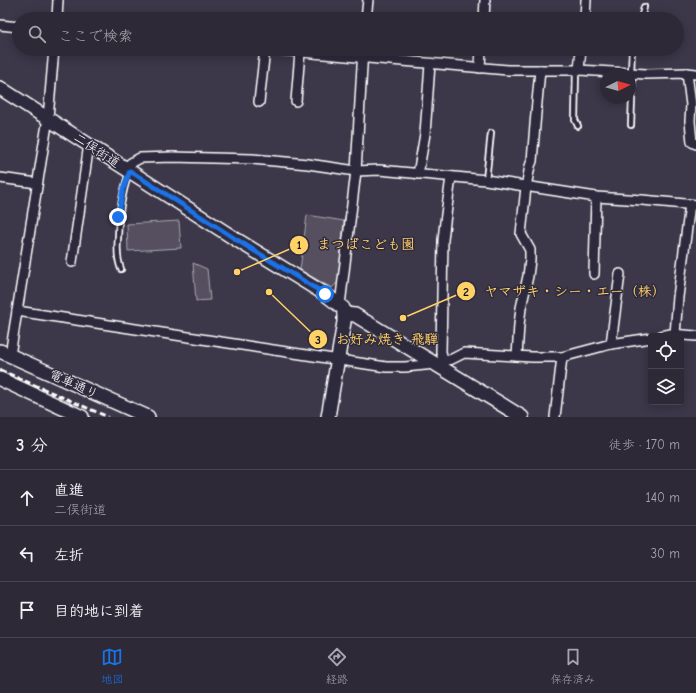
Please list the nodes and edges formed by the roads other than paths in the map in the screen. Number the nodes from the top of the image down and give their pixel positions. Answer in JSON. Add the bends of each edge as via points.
{"nodes":[{"id":1,"x":58,"y":0,"type":"edge"},
{"id":2,"x":368,"y":0,"type":"edge"},
{"id":3,"x":485,"y":0,"type":"edge"},
{"id":4,"x":586,"y":0,"type":"edge"},
{"id":5,"x":644,"y":7,"type":"dead end"},
{"id":6,"x":57,"y":12,"type":"edge"},
{"id":7,"x":367,"y":12,"type":"edge"},
{"id":8,"x":484,"y":12,"type":"edge"},
{"id":9,"x":585,"y":12,"type":"edge"},
{"id":10,"x":643,"y":12,"type":"edge"},
{"id":11,"x":0,"y":25,"type":"edge"},
{"id":12,"x":12,"y":26,"type":"edge"},
{"id":13,"x":53,"y":56,"type":"edge"},
{"id":14,"x":264,"y":56,"type":"edge"},
{"id":15,"x":300,"y":56,"type":"edge"},
{"id":16,"x":362,"y":56,"type":"edge"},
{"id":17,"x":381,"y":56,"type":"edge"},
{"id":18,"x":481,"y":56,"type":"edge"},
{"id":19,"x":580,"y":56,"type":"edge"},
{"id":20,"x":632,"y":56,"type":"edge"},
{"id":21,"x":430,"y":64,"type":"junction"},
{"id":22,"x":480,"y":68,"type":"junction"},
{"id":23,"x":632,"y":68,"type":"edge"},
{"id":24,"x":540,"y":70,"type":"junction"},
{"id":25,"x":577,"y":70,"type":"junction"},
{"id":26,"x":600,"y":71,"type":"edge"},
{"id":27,"x":636,"y":73,"type":"edge"},
{"id":28,"x":691,"y":74,"type":"edge"},
{"id":29,"x":0,"y":88,"type":"edge"},
{"id":30,"x":296,"y":101,"type":"dead end"},
{"id":31,"x":259,"y":102,"type":"dead end"},
{"id":32,"x":632,"y":104,"type":"edge"},
{"id":33,"x":48,"y":118,"type":"junction"},
{"id":34,"x":632,"y":125,"type":"dead end"},
{"id":35,"x":578,"y":126,"type":"dead end"},
{"id":36,"x":491,"y":133,"type":"dead end"},
{"id":37,"x":89,"y":144,"type":"junction"},
{"id":38,"x":696,"y":144,"type":"edge"},
{"id":39,"x":127,"y":169,"type":"junction"},
{"id":40,"x":356,"y":171,"type":"junction"},
{"id":41,"x":418,"y":174,"type":"junction"},
{"id":42,"x":451,"y":177,"type":"junction"},
{"id":43,"x":0,"y":178,"type":"edge"},
{"id":44,"x":486,"y":180,"type":"junction"},
{"id":45,"x":37,"y":183,"type":"junction"},
{"id":46,"x":526,"y":187,"type":"junction"},
{"id":47,"x":596,"y":197,"type":"junction"},
{"id":48,"x":693,"y":205,"type":"edge"},
{"id":49,"x":72,"y":262,"type":"dead end"},
{"id":50,"x":121,"y":269,"type":"dead end"},
{"id":51,"x":594,"y":274,"type":"dead end"},
{"id":52,"x":620,"y":274,"type":"dead end"},
{"id":53,"x":342,"y":310,"type":"junction"},
{"id":54,"x":17,"y":311,"type":"junction"},
{"id":55,"x":675,"y":333,"type":"edge"},
{"id":56,"x":684,"y":335,"type":"edge"},
{"id":57,"x":696,"y":336,"type":"edge"},
{"id":58,"x":648,"y":338,"type":"edge"},
{"id":59,"x":611,"y":344,"type":"junction"},
{"id":60,"x":5,"y":353,"type":"edge"},
{"id":61,"x":517,"y":356,"type":"junction"},
{"id":62,"x":562,"y":357,"type":"junction"},
{"id":63,"x":338,"y":360,"type":"junction"},
{"id":64,"x":439,"y":362,"type":"junction"},
{"id":65,"x":0,"y":379,"type":"edge"},
{"id":66,"x":82,"y":417,"type":"edge"},
{"id":67,"x":148,"y":417,"type":"edge"},
{"id":68,"x":328,"y":417,"type":"edge"},
{"id":69,"x":522,"y":417,"type":"edge"},
{"id":70,"x":555,"y":417,"type":"edge"}],
"edges":[{"from":1,"to":6,"type":"street"},
{"from":2,"to":7,"type":"street"},
{"from":3,"to":8,"type":"street"},
{"from":4,"to":9,"type":"street"},
{"from":5,"to":10,"type":"lane"},
{"from":11,"to":12,"type":"street"},
{"from":13,"to":33,"type":"street"},
{"from":14,"to":31,"type":"street"},
{"from":15,"to":30,"type":"street"},
{"from":16,"to":40,"type":"street"},
{"from":17,"to":21,"type":"street"},
{"from":18,"to":22,"type":"street"},
{"from":19,"to":25,"type":"street"},
{"from":20,"to":23,"type":"lane"},
{"from":21,"to":22,"type":"street"},
{"from":21,"to":41,"type":"street","via":[[425,134]]},
{"from":22,"to":24,"type":"street"},
{"from":24,"to":25,"type":"street"},
{"from":24,"to":46,"type":"street","via":[[532,161]]},
{"from":25,"to":26,"type":"street"},
{"from":25,"to":35,"type":"lane","via":[[575,120]]},
{"from":27,"to":28,"type":"street"},
{"from":28,"to":38,"type":"street","via":[[690,121],[692,142]]},
{"from":29,"to":33,"type":"street","name":"二俣街道"},
{"from":32,"to":34,"type":"lane"},
{"from":33,"to":37,"type":"street","name":"二俣街道"},
{"from":33,"to":45,"type":"street"},
{"from":36,"to":44,"type":"lane"},
{"from":37,"to":39,"type":"street","name":"二俣街道"},
{"from":37,"to":49,"type":"street"},
{"from":39,"to":40,"type":"street","via":[[140,158],[172,157],[252,159]]},
{"from":39,"to":50,"type":"lane","via":[[118,217],[118,256]]},
{"from":39,"to":53,"type":"street","name":"二俣街道","via":[[325,294]]},
{"from":40,"to":41,"type":"street","via":[[380,170]]},
{"from":40,"to":53,"type":"street"},
{"from":41,"to":42,"type":"street"},
{"from":42,"to":44,"type":"street"},
{"from":42,"to":64,"type":"street","via":[[444,222],[442,352]]},
{"from":43,"to":45,"type":"street"},
{"from":44,"to":46,"type":"street"},
{"from":45,"to":54,"type":"street"},
{"from":46,"to":47,"type":"street"},
{"from":46,"to":61,"type":"street","via":[[521,234],[530,250],[530,260],[521,308]]},
{"from":47,"to":48,"type":"street"},
{"from":47,"to":51,"type":"street"},
{"from":48,"to":55,"type":"street","via":[[678,297]]},
{"from":52,"to":59,"type":"street"},
{"from":53,"to":63,"type":"street"},
{"from":53,"to":64,"type":"street","name":"二俣街道"},
{"from":54,"to":60,"type":"street"},
{"from":54,"to":63,"type":"street"},
{"from":56,"to":57,"type":"street"},
{"from":58,"to":59,"type":"street"},
{"from":59,"to":62,"type":"street"},
{"from":60,"to":67,"type":"street","name":"電車通り"},
{"from":61,"to":62,"type":"street"},
{"from":61,"to":64,"type":"street","via":[[464,353]]},
{"from":62,"to":70,"type":"street"},
{"from":63,"to":64,"type":"street","via":[[386,367]]},
{"from":63,"to":68,"type":"street"},
{"from":64,"to":69,"type":"street","name":"二俣街道"},
{"from":65,"to":66,"type":"street","name":"電車通り"}]}
